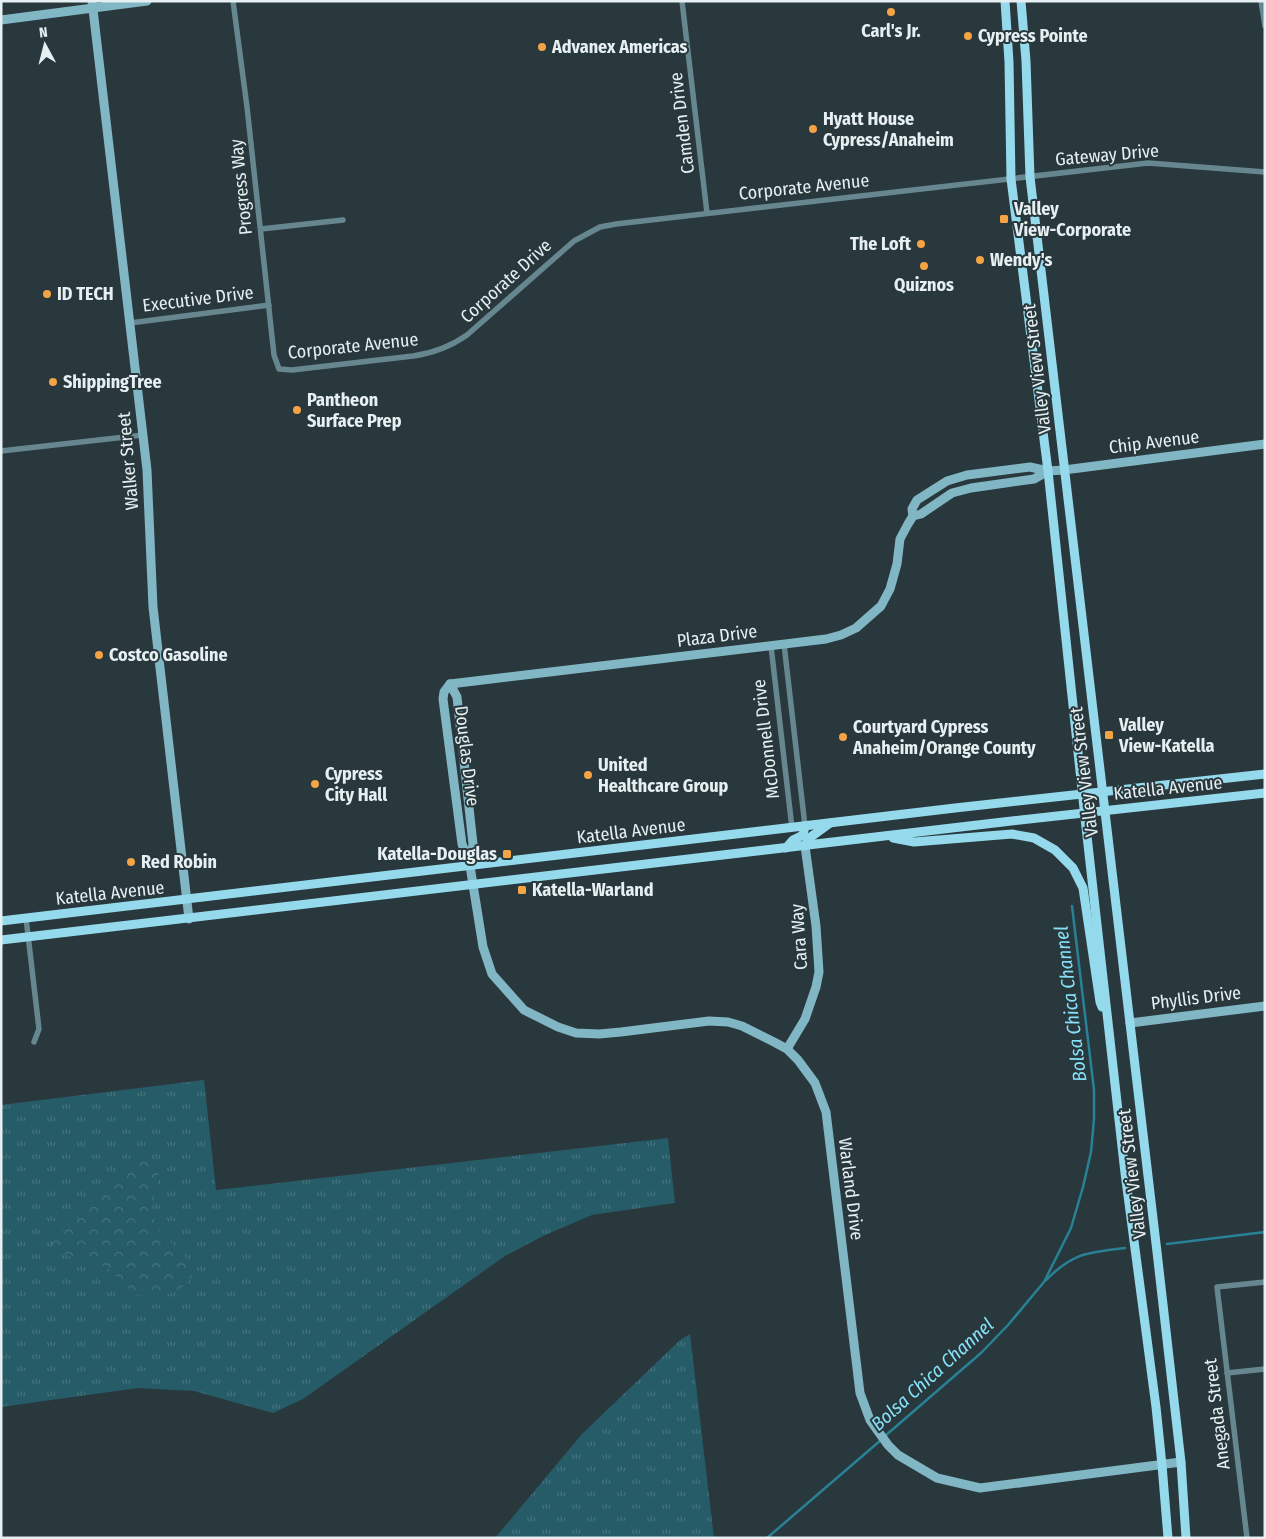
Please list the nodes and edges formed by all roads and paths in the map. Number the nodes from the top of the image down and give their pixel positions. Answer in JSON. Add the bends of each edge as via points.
{"nodes":[{"id":1,"x":147,"y":1,"type":"edge"},
{"id":2,"x":233,"y":1,"type":"edge"},
{"id":3,"x":682,"y":1,"type":"edge"},
{"id":4,"x":1005,"y":1,"type":"edge"},
{"id":5,"x":1021,"y":1,"type":"edge"},
{"id":6,"x":1261,"y":1,"type":"edge"},
{"id":7,"x":92,"y":5,"type":"edge"},
{"id":8,"x":1,"y":20,"type":"edge"},
{"id":9,"x":1265,"y":26,"type":"edge"},
{"id":10,"x":1265,"y":172,"type":"edge"},
{"id":11,"x":1030,"y":177,"type":"junction"},
{"id":12,"x":1011,"y":179,"type":"junction"},
{"id":13,"x":707,"y":212,"type":"junction"},
{"id":14,"x":343,"y":220,"type":"dead end"},
{"id":15,"x":600,"y":227,"type":"joint"},
{"id":16,"x":261,"y":229,"type":"junction"},
{"id":17,"x":269,"y":305,"type":"junction"},
{"id":18,"x":130,"y":323,"type":"junction"},
{"id":19,"x":430,"y":353,"type":"joint"},
{"id":20,"x":279,"y":369,"type":"joint"},
{"id":21,"x":143,"y":435,"type":"junction"},
{"id":22,"x":1265,"y":444,"type":"edge"},
{"id":23,"x":1,"y":451,"type":"edge"},
{"id":24,"x":1064,"y":470,"type":"junction"},
{"id":25,"x":1048,"y":471,"type":"junction"},
{"id":26,"x":914,"y":516,"type":"junction"},
{"id":27,"x":784,"y":644,"type":"junction"},
{"id":28,"x":771,"y":646,"type":"junction"},
{"id":29,"x":450,"y":684,"type":"junction"},
{"id":30,"x":1265,"y":774,"type":"edge"},
{"id":31,"x":1103,"y":792,"type":"junction"},
{"id":32,"x":1265,"y":793,"type":"edge"},
{"id":33,"x":1082,"y":795,"type":"junction"},
{"id":34,"x":1105,"y":811,"type":"junction"},
{"id":35,"x":1084,"y":813,"type":"junction"},
{"id":36,"x":830,"y":823,"type":"junction"},
{"id":37,"x":805,"y":826,"type":"junction"},
{"id":38,"x":792,"y":828,"type":"junction"},
{"id":39,"x":883,"y":837,"type":"junction"},
{"id":40,"x":805,"y":846,"type":"junction"},
{"id":41,"x":786,"y":848,"type":"junction"},
{"id":42,"x":470,"y":866,"type":"junction"},
{"id":43,"x":472,"y":885,"type":"junction"},
{"id":44,"x":186,"y":900,"type":"junction"},
{"id":45,"x":26,"y":918,"type":"junction"},
{"id":46,"x":189,"y":919,"type":"junction"},
{"id":47,"x":1,"y":922,"type":"edge"},
{"id":48,"x":28,"y":937,"type":"junction"},
{"id":49,"x":1,"y":940,"type":"edge"},
{"id":50,"x":1265,"y":1006,"type":"edge"},
{"id":51,"x":1108,"y":1016,"type":"junction"},
{"id":52,"x":1130,"y":1023,"type":"junction"},
{"id":53,"x":34,"y":1042,"type":"dead end"},
{"id":54,"x":787,"y":1049,"type":"junction"},
{"id":55,"x":1265,"y":1282,"type":"edge"},
{"id":56,"x":1265,"y":1369,"type":"edge"},
{"id":57,"x":1227,"y":1373,"type":"junction"},
{"id":58,"x":1181,"y":1462,"type":"junction"},
{"id":59,"x":1162,"y":1465,"type":"junction"},
{"id":60,"x":1168,"y":1538,"type":"edge"},
{"id":61,"x":1186,"y":1538,"type":"edge"},
{"id":62,"x":1247,"y":1538,"type":"edge"}],
"edges":[{"from":1,"to":7,"type":"street"},
{"from":2,"to":16,"type":"street","name":"Progress Way"},
{"from":3,"to":13,"type":"street","name":"Camden Drive"},
{"from":4,"to":12,"type":"main road","name":"Valley View Street"},
{"from":5,"to":11,"type":"main road","name":"Valley View Street"},
{"from":6,"to":9,"type":"street"},
{"from":7,"to":8,"type":"street"},
{"from":7,"to":18,"type":"street","name":"Walker Street"},
{"from":10,"to":11,"type":"street","name":"Gateway Drive","via":[[1148,163]]},
{"from":11,"to":12,"type":"street","name":"Gateway Drive"},
{"from":11,"to":24,"type":"main road","name":"Valley View Street"},
{"from":12,"to":13,"type":"street","name":"Corporate Avenue"},
{"from":12,"to":25,"type":"main road","name":"Valley View Street"},
{"from":13,"to":15,"type":"street","name":"Corporate Avenue"},
{"from":14,"to":16,"type":"street"},
{"from":15,"to":19,"type":"street","name":"Corporate Drive","via":[[574,241],[468,335],[451,346]]},
{"from":16,"to":17,"type":"street","name":"Progress Way"},
{"from":17,"to":18,"type":"street","name":"Executive Drive"},
{"from":17,"to":20,"type":"street","name":"Progress Way","via":[[274,355]]},
{"from":18,"to":21,"type":"street","name":"Walker Street"},
{"from":19,"to":20,"type":"street","name":"Corporate Avenue"},
{"from":21,"to":23,"type":"street"},
{"from":21,"to":44,"type":"street","name":"Walker Street","via":[[152,607]]},
{"from":22,"to":24,"type":"street","name":"Chip Avenue"},
{"from":24,"to":25,"type":"street","name":"Chip Avenue"},
{"from":24,"to":31,"type":"main road","name":"Valley View Street"},
{"from":25,"to":26,"type":"street","via":[[1034,479],[952,493]]},
{"from":25,"to":26,"type":"street","name":"Plaza Drive","via":[[1030,467],[948,481],[917,500],[912,509]]},
{"from":25,"to":33,"type":"main road","name":"Valley View Street"},
{"from":26,"to":27,"type":"street","name":"Plaza Drive","via":[[900,539],[890,589],[881,606],[868,619],[841,635]]},
{"from":27,"to":28,"type":"street","name":"Plaza Drive"},
{"from":27,"to":37,"type":"street","name":"McDonnell Drive"},
{"from":28,"to":29,"type":"street","name":"Plaza Drive"},
{"from":28,"to":38,"type":"street","name":"McDonnell Drive"},
{"from":29,"to":42,"type":"street","name":"Douglas Drive","via":[[457,697],[473,844]]},
{"from":29,"to":42,"type":"street","name":"Douglas Drive","via":[[443,700],[462,844]]},
{"from":30,"to":31,"type":"main road","name":"Katella Avenue"},
{"from":31,"to":33,"type":"main road","name":"Katella Avenue"},
{"from":31,"to":34,"type":"main road","name":"Valley View Street"},
{"from":32,"to":34,"type":"main road","name":"Katella Avenue"},
{"from":33,"to":35,"type":"main road","name":"Valley View Street"},
{"from":33,"to":36,"type":"main road","name":"Katella Avenue"},
{"from":34,"to":35,"type":"main road","name":"Katella Avenue"},
{"from":34,"to":52,"type":"main road","name":"Valley View Street"},
{"from":35,"to":39,"type":"main road","name":"Katella Avenue"},
{"from":35,"to":51,"type":"main road","name":"Valley View Street"},
{"from":36,"to":37,"type":"main road","name":"Katella Avenue"},
{"from":36,"to":40,"type":"main road","via":[[808,839]]},
{"from":37,"to":38,"type":"main road","name":"Katella Avenue"},
{"from":37,"to":41,"type":"main road","via":[[803,835]]},
{"from":38,"to":42,"type":"main road","name":"Katella Avenue"},
{"from":39,"to":40,"type":"main road","name":"Katella Avenue"},
{"from":39,"to":51,"type":"main road","via":[[914,842],[1012,834],[1034,838],[1055,850],[1073,868],[1082,888],[1100,1002]]},
{"from":40,"to":41,"type":"main road","name":"Katella Avenue"},
{"from":40,"to":54,"type":"street","name":"Cara Way","via":[[819,972],[805,1019]]},
{"from":41,"to":43,"type":"main road","name":"Katella Avenue"},
{"from":42,"to":43,"type":"street","name":"Douglas Drive"},
{"from":42,"to":44,"type":"main road","name":"Katella Avenue"},
{"from":43,"to":46,"type":"main road","name":"Katella Avenue"},
{"from":43,"to":54,"type":"street","name":"Warland Drive","via":[[483,947],[492,974],[524,1010],[576,1033],[599,1034],[709,1021],[728,1022]]},
{"from":44,"to":45,"type":"main road","name":"Katella Avenue"},
{"from":44,"to":46,"type":"street","name":"Walker Street"},
{"from":45,"to":47,"type":"main road","name":"Katella Avenue"},
{"from":45,"to":48,"type":"street"},
{"from":46,"to":48,"type":"main road","name":"Katella Avenue"},
{"from":48,"to":49,"type":"main road","name":"Katella Avenue"},
{"from":48,"to":53,"type":"street","via":[[39,1029]]},
{"from":50,"to":52,"type":"street","name":"Phyllis Drive"},
{"from":51,"to":59,"type":"main road","name":"Valley View Street"},
{"from":52,"to":58,"type":"main road","name":"Valley View Street"},
{"from":54,"to":59,"type":"street","name":"Warland Drive","via":[[815,1083],[826,1112],[860,1393],[865,1412],[888,1445],[898,1455],[937,1478],[980,1488]]},
{"from":55,"to":57,"type":"street","name":"Anegada Street","via":[[1217,1287]]},
{"from":56,"to":57,"type":"street"},
{"from":57,"to":62,"type":"street","name":"Anegada Street"},
{"from":58,"to":59,"type":"street","name":"Warland Drive"},
{"from":58,"to":61,"type":"main road","name":"Valley View Street"},
{"from":59,"to":60,"type":"main road","name":"Valley View Street"}]}
